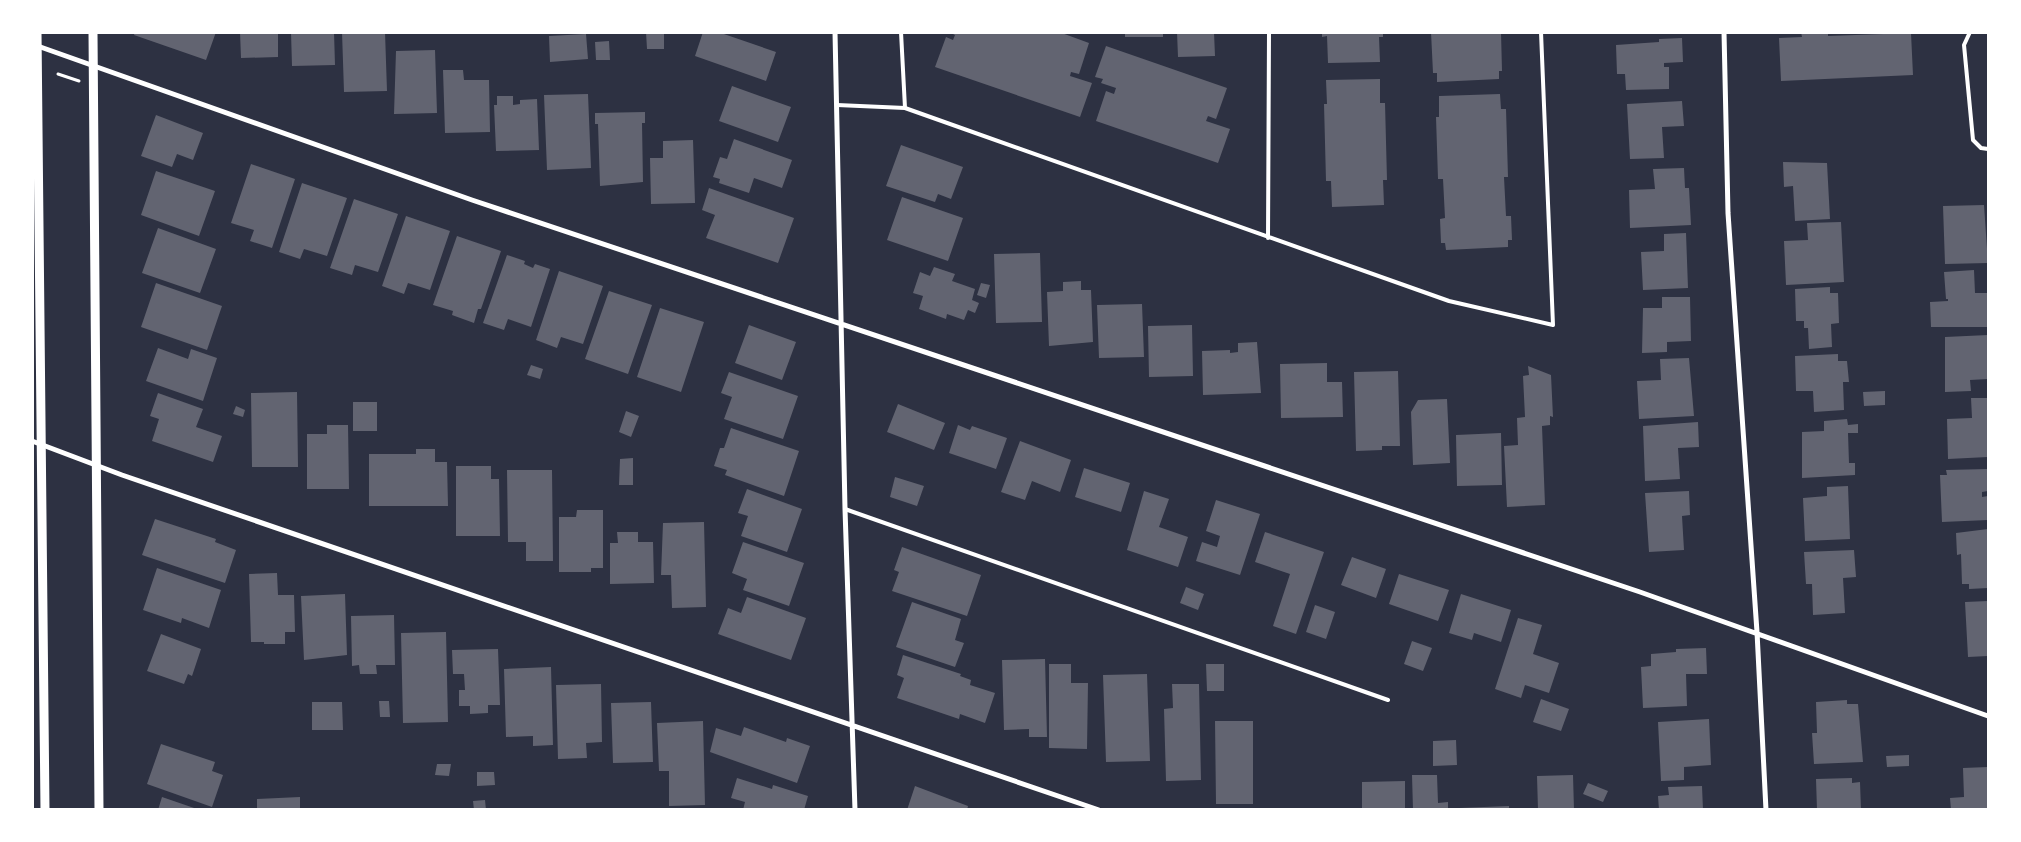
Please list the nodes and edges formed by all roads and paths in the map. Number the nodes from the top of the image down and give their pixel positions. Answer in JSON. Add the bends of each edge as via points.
{"nodes":[{"id":1,"x":37,"y":32,"type":"edge"},
{"id":2,"x":93,"y":32,"type":"edge"},
{"id":3,"x":835,"y":32,"type":"edge"},
{"id":4,"x":901,"y":32,"type":"edge"},
{"id":5,"x":1269,"y":32,"type":"edge"},
{"id":6,"x":1541,"y":32,"type":"edge"},
{"id":7,"x":1724,"y":32,"type":"edge"},
{"id":8,"x":1970,"y":32,"type":"edge"},
{"id":9,"x":35,"y":44,"type":"edge"},
{"id":10,"x":93,"y":65,"type":"junction"},
{"id":11,"x":58,"y":74,"type":"dead end"},
{"id":12,"x":35,"y":81,"type":"edge"},
{"id":13,"x":84,"y":82,"type":"dead end"},
{"id":14,"x":837,"y":105,"type":"junction"},
{"id":15,"x":905,"y":108,"type":"junction"},
{"id":16,"x":1988,"y":150,"type":"edge"},
{"id":17,"x":1268,"y":238,"type":"junction"},
{"id":18,"x":35,"y":255,"type":"edge"},
{"id":19,"x":841,"y":324,"type":"junction"},
{"id":20,"x":36,"y":443,"type":"edge"},
{"id":21,"x":96,"y":466,"type":"junction"},
{"id":22,"x":845,"y":508,"type":"junction"},
{"id":23,"x":1757,"y":632,"type":"junction"},
{"id":24,"x":1388,"y":700,"type":"dead end"},
{"id":25,"x":1988,"y":716,"type":"edge"},
{"id":26,"x":852,"y":724,"type":"junction"},
{"id":27,"x":45,"y":810,"type":"edge"},
{"id":28,"x":99,"y":810,"type":"edge"},
{"id":29,"x":855,"y":810,"type":"edge"},
{"id":30,"x":1099,"y":810,"type":"edge"},
{"id":31,"x":1766,"y":810,"type":"edge"}],
"edges":[{"from":1,"to":9,"type":"street"},
{"from":2,"to":10,"type":"street"},
{"from":3,"to":14,"type":"street"},
{"from":4,"to":15,"type":"lane"},
{"from":5,"to":17,"type":"lane"},
{"from":6,"to":17,"type":"lane","via":[[1553,325],[1449,301]]},
{"from":7,"to":23,"type":"street","via":[[1728,213]]},
{"from":8,"to":16,"type":"lane","via":[[1964,45],[1973,140]]},
{"from":9,"to":10,"type":"street"},
{"from":9,"to":12,"type":"street"},
{"from":10,"to":19,"type":"street","via":[[472,200]]},
{"from":10,"to":21,"type":"street"},
{"from":11,"to":13,"type":"path"},
{"from":12,"to":18,"type":"street"},
{"from":14,"to":15,"type":"lane"},
{"from":14,"to":19,"type":"street"},
{"from":15,"to":17,"type":"lane"},
{"from":18,"to":20,"type":"street"},
{"from":19,"to":22,"type":"street"},
{"from":19,"to":23,"type":"street"},
{"from":20,"to":21,"type":"street"},
{"from":20,"to":27,"type":"street"},
{"from":21,"to":26,"type":"street"},
{"from":21,"to":28,"type":"street"},
{"from":22,"to":24,"type":"lane"},
{"from":22,"to":26,"type":"street"},
{"from":23,"to":25,"type":"street"},
{"from":23,"to":31,"type":"street"},
{"from":26,"to":29,"type":"street"},
{"from":26,"to":30,"type":"street"}]}
